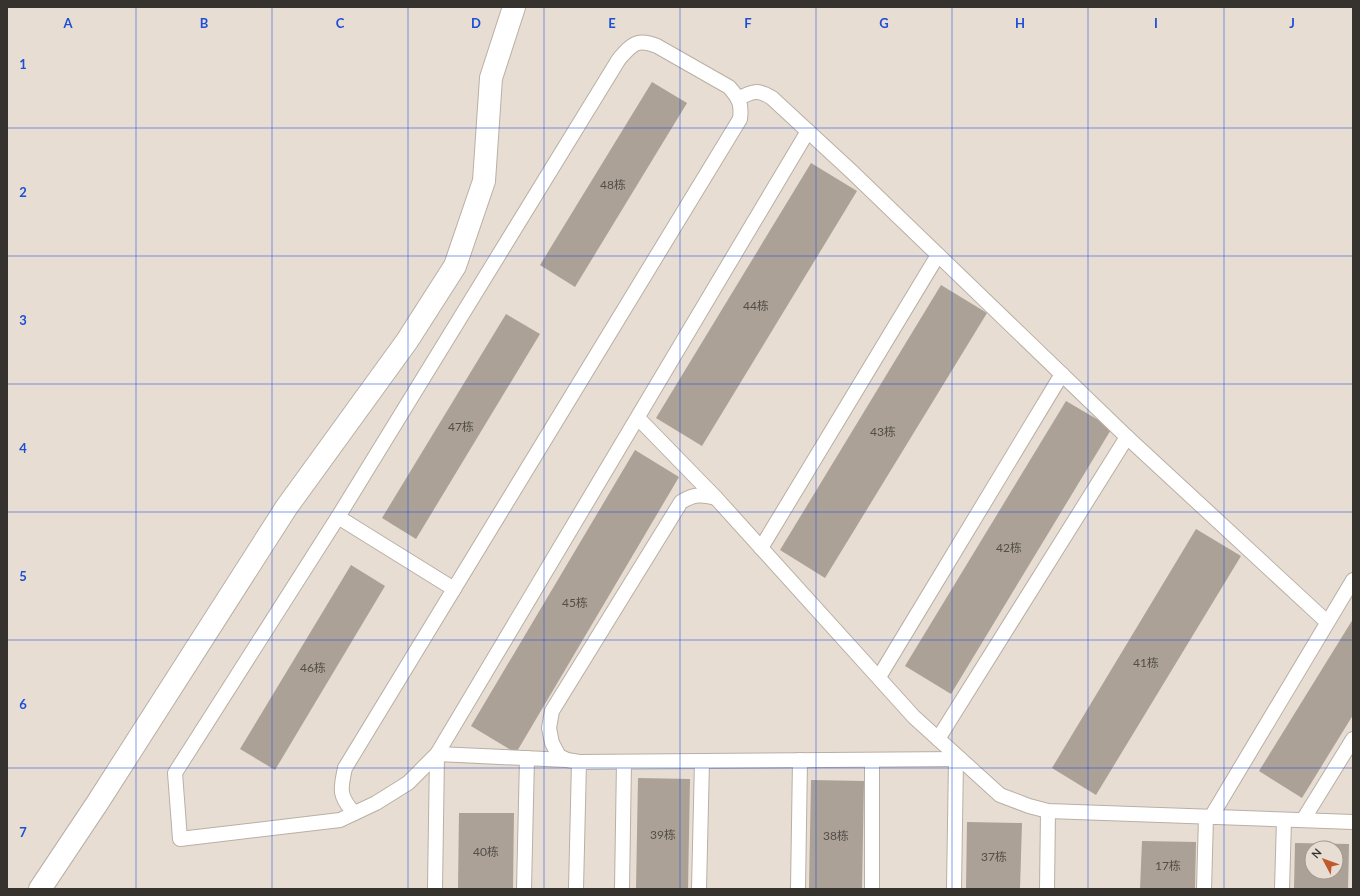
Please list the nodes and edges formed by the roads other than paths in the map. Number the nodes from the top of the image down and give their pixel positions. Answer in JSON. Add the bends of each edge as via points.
{"nodes":[{"id":1,"x":514,"y":7,"type":"edge"},
{"id":2,"x":738,"y":99,"type":"junction"},
{"id":3,"x":808,"y":131,"type":"junction"},
{"id":4,"x":938,"y":255,"type":"junction"},
{"id":5,"x":1062,"y":374,"type":"junction"},
{"id":6,"x":638,"y":418,"type":"junction"},
{"id":7,"x":1127,"y":437,"type":"junction"},
{"id":8,"x":716,"y":498,"type":"junction"},
{"id":9,"x":338,"y":517,"type":"junction"},
{"id":10,"x":761,"y":548,"type":"junction"},
{"id":11,"x":1353,"y":580,"type":"edge"},
{"id":12,"x":454,"y":589,"type":"junction"},
{"id":13,"x":1327,"y":622,"type":"junction"},
{"id":14,"x":878,"y":677,"type":"junction"},
{"id":15,"x":938,"y":739,"type":"junction"},
{"id":16,"x":1353,"y":739,"type":"edge"},
{"id":17,"x":437,"y":754,"type":"junction"},
{"id":18,"x":527,"y":758,"type":"junction"},
{"id":19,"x":958,"y":759,"type":"junction"},
{"id":20,"x":800,"y":760,"type":"junction"},
{"id":21,"x":872,"y":760,"type":"junction"},
{"id":22,"x":573,"y":761,"type":"junction"},
{"id":23,"x":702,"y":761,"type":"junction"},
{"id":24,"x":624,"y":762,"type":"junction"},
{"id":25,"x":1048,"y":811,"type":"junction"},
{"id":26,"x":354,"y":813,"type":"junction"},
{"id":27,"x":1209,"y":817,"type":"junction"},
{"id":28,"x":1284,"y":820,"type":"junction"},
{"id":29,"x":1303,"y":820,"type":"junction"},
{"id":30,"x":1353,"y":822,"type":"edge"},
{"id":31,"x":40,"y":889,"type":"edge"},
{"id":32,"x":435,"y":889,"type":"edge"},
{"id":33,"x":524,"y":889,"type":"edge"},
{"id":34,"x":576,"y":889,"type":"edge"},
{"id":35,"x":622,"y":889,"type":"edge"},
{"id":36,"x":699,"y":889,"type":"edge"},
{"id":37,"x":798,"y":889,"type":"edge"},
{"id":38,"x":872,"y":889,"type":"edge"},
{"id":39,"x":954,"y":889,"type":"edge"},
{"id":40,"x":1047,"y":889,"type":"edge"},
{"id":41,"x":1204,"y":889,"type":"edge"},
{"id":42,"x":1282,"y":889,"type":"edge"}],
"edges":[{"from":1,"to":31,"type":"street","via":[[491,78],[484,181],[455,266],[407,341],[286,508]]},
{"from":2,"to":3,"type":"lane","via":[[750,92],[763,92]]},
{"from":2,"to":9,"type":"lane","via":[[729,87],[657,46],[648,42],[631,45],[619,59]]},
{"from":2,"to":12,"type":"lane","via":[[742,107],[740,119]]},
{"from":3,"to":4,"type":"lane"},
{"from":3,"to":6,"type":"lane"},
{"from":4,"to":5,"type":"lane"},
{"from":4,"to":10,"type":"lane"},
{"from":5,"to":7,"type":"lane"},
{"from":5,"to":14,"type":"lane"},
{"from":6,"to":8,"type":"lane"},
{"from":6,"to":17,"type":"lane"},
{"from":7,"to":13,"type":"lane"},
{"from":7,"to":15,"type":"lane"},
{"from":8,"to":10,"type":"lane"},
{"from":8,"to":22,"type":"lane","via":[[704,495],[691,496],[681,502],[552,711],[549,728],[552,744],[559,756]]},
{"from":9,"to":12,"type":"lane"},
{"from":9,"to":26,"type":"lane","via":[[175,773],[180,839],[340,820]]},
{"from":10,"to":14,"type":"lane"},
{"from":11,"to":13,"type":"lane"},
{"from":12,"to":26,"type":"lane","via":[[345,768],[341,794]]},
{"from":13,"to":27,"type":"lane"},
{"from":14,"to":15,"type":"lane"},
{"from":15,"to":19,"type":"lane"},
{"from":16,"to":29,"type":"lane"},
{"from":17,"to":18,"type":"lane"},
{"from":17,"to":26,"type":"lane","via":[[408,783]]},
{"from":17,"to":32,"type":"lane"},
{"from":18,"to":22,"type":"lane"},
{"from":18,"to":33,"type":"lane"},
{"from":19,"to":21,"type":"lane"},
{"from":19,"to":25,"type":"lane","via":[[1000,795]]},
{"from":19,"to":39,"type":"lane"},
{"from":20,"to":21,"type":"lane"},
{"from":20,"to":23,"type":"lane"},
{"from":20,"to":37,"type":"lane"},
{"from":21,"to":38,"type":"lane"},
{"from":22,"to":24,"type":"lane"},
{"from":22,"to":34,"type":"lane"},
{"from":23,"to":24,"type":"lane"},
{"from":23,"to":36,"type":"lane"},
{"from":24,"to":35,"type":"lane"},
{"from":25,"to":27,"type":"lane"},
{"from":25,"to":40,"type":"lane"},
{"from":27,"to":28,"type":"lane"},
{"from":27,"to":41,"type":"lane"},
{"from":28,"to":29,"type":"lane"},
{"from":28,"to":42,"type":"lane"},
{"from":29,"to":30,"type":"lane"}]}
